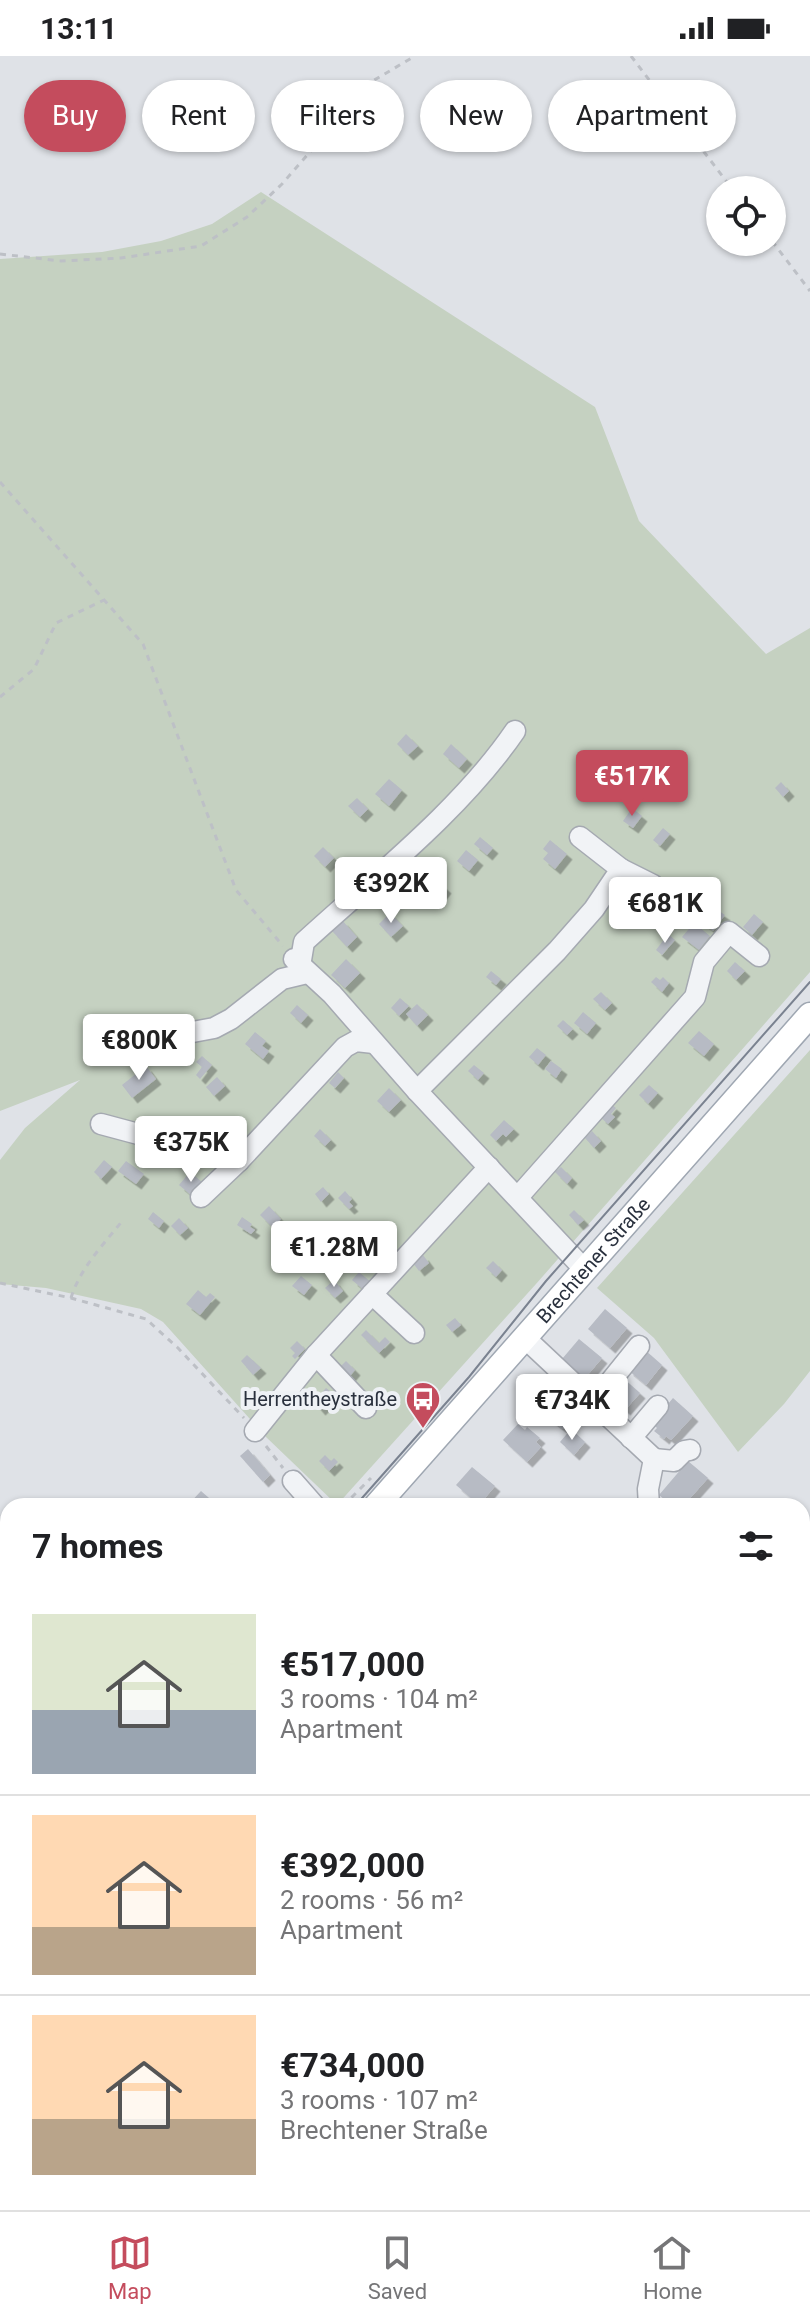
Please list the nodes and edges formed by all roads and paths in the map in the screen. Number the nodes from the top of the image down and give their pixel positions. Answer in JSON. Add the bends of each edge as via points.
{"nodes":[{"id":1,"x":415,"y":56,"type":"edge"},
{"id":2,"x":631,"y":56,"type":"edge"},
{"id":3,"x":722,"y":176,"type":"edge"},
{"id":4,"x":0,"y":254,"type":"edge"},
{"id":5,"x":783,"y":256,"type":"edge"},
{"id":6,"x":810,"y":291,"type":"edge"},
{"id":7,"x":0,"y":482,"type":"edge"},
{"id":8,"x":104,"y":600,"type":"junction"},
{"id":9,"x":0,"y":697,"type":"edge"},
{"id":10,"x":515,"y":731,"type":"dead end"},
{"id":11,"x":580,"y":837,"type":"dead end"},
{"id":12,"x":621,"y":869,"type":"junction"},
{"id":13,"x":653,"y":885,"type":"dead end"},
{"id":14,"x":759,"y":956,"type":"dead end"},
{"id":15,"x":300,"y":966,"type":"junction"},
{"id":16,"x":810,"y":1015,"type":"edge"},
{"id":17,"x":374,"y":1043,"type":"junction"},
{"id":18,"x":148,"y":1050,"type":"dead end"},
{"id":19,"x":417,"y":1091,"type":"junction"},
{"id":20,"x":101,"y":1124,"type":"dead end"},
{"id":21,"x":239,"y":1161,"type":"junction"},
{"id":22,"x":489,"y":1167,"type":"junction"},
{"id":23,"x":201,"y":1197,"type":"dead end"},
{"id":24,"x":518,"y":1197,"type":"junction"},
{"id":25,"x":123,"y":1220,"type":"dead end"},
{"id":26,"x":584,"y":1269,"type":"junction"},
{"id":27,"x":0,"y":1283,"type":"edge"},
{"id":28,"x":372,"y":1294,"type":"junction"},
{"id":29,"x":71,"y":1298,"type":"junction"},
{"id":30,"x":414,"y":1333,"type":"dead end"},
{"id":31,"x":525,"y":1338,"type":"junction"},
{"id":32,"x":639,"y":1346,"type":"dead end"},
{"id":33,"x":316,"y":1355,"type":"junction"},
{"id":34,"x":593,"y":1403,"type":"junction"},
{"id":35,"x":658,"y":1406,"type":"dead end"},
{"id":36,"x":366,"y":1408,"type":"dead end"},
{"id":37,"x":255,"y":1431,"type":"junction"},
{"id":38,"x":631,"y":1438,"type":"junction"},
{"id":39,"x":690,"y":1450,"type":"dead end"},
{"id":40,"x":654,"y":1459,"type":"junction"},
{"id":41,"x":371,"y":1478,"type":"dead end"},
{"id":42,"x":293,"y":1481,"type":"joint"},
{"id":43,"x":308,"y":1498,"type":"edge"},
{"id":44,"x":351,"y":1498,"type":"edge"},
{"id":45,"x":383,"y":1498,"type":"edge"},
{"id":46,"x":649,"y":1498,"type":"edge"}],
"edges":[{"from":1,"to":4,"type":"path","via":[[371,82],[282,184],[247,217],[201,246],[61,261]]},
{"from":2,"to":3,"type":"path"},
{"from":5,"to":6,"type":"path"},
{"from":7,"to":8,"type":"path"},
{"from":8,"to":9,"type":"path","via":[[56,623],[34,669]]},
{"from":8,"to":15,"type":"path","via":[[143,644],[236,890]]},
{"from":10,"to":15,"type":"street","via":[[468,792],[304,942]]},
{"from":11,"to":12,"type":"street"},
{"from":12,"to":13,"type":"street"},
{"from":12,"to":19,"type":"street","via":[[557,951]]},
{"from":14,"to":24,"type":"street","via":[[729,932],[704,962],[695,997]]},
{"from":15,"to":17,"type":"street"},
{"from":15,"to":18,"type":"street","via":[[231,1019]]},
{"from":16,"to":26,"type":"main road","name":"Brechtener Straße"},
{"from":17,"to":19,"type":"street"},
{"from":17,"to":21,"type":"street","via":[[356,1041],[345,1047]]},
{"from":19,"to":22,"type":"street"},
{"from":20,"to":21,"type":"street"},
{"from":21,"to":23,"type":"street"},
{"from":22,"to":24,"type":"street"},
{"from":22,"to":28,"type":"street"},
{"from":24,"to":26,"type":"street"},
{"from":25,"to":29,"type":"path","via":[[83,1271]]},
{"from":26,"to":31,"type":"main road","name":"Brechtener Straße"},
{"from":27,"to":29,"type":"path"},
{"from":28,"to":30,"type":"street"},
{"from":28,"to":33,"type":"street"},
{"from":29,"to":37,"type":"path","via":[[146,1319]]},
{"from":31,"to":34,"type":"street"},
{"from":31,"to":45,"type":"main road","name":"Brechtener Straße"},
{"from":32,"to":34,"type":"street"},
{"from":33,"to":36,"type":"street"},
{"from":33,"to":37,"type":"street"},
{"from":34,"to":38,"type":"street"},
{"from":35,"to":38,"type":"street"},
{"from":37,"to":42,"type":"path"},
{"from":38,"to":40,"type":"street"},
{"from":39,"to":40,"type":"street","via":[[674,1461]]},
{"from":40,"to":46,"type":"street"},
{"from":41,"to":44,"type":"path"},
{"from":42,"to":43,"type":"street"}]}
